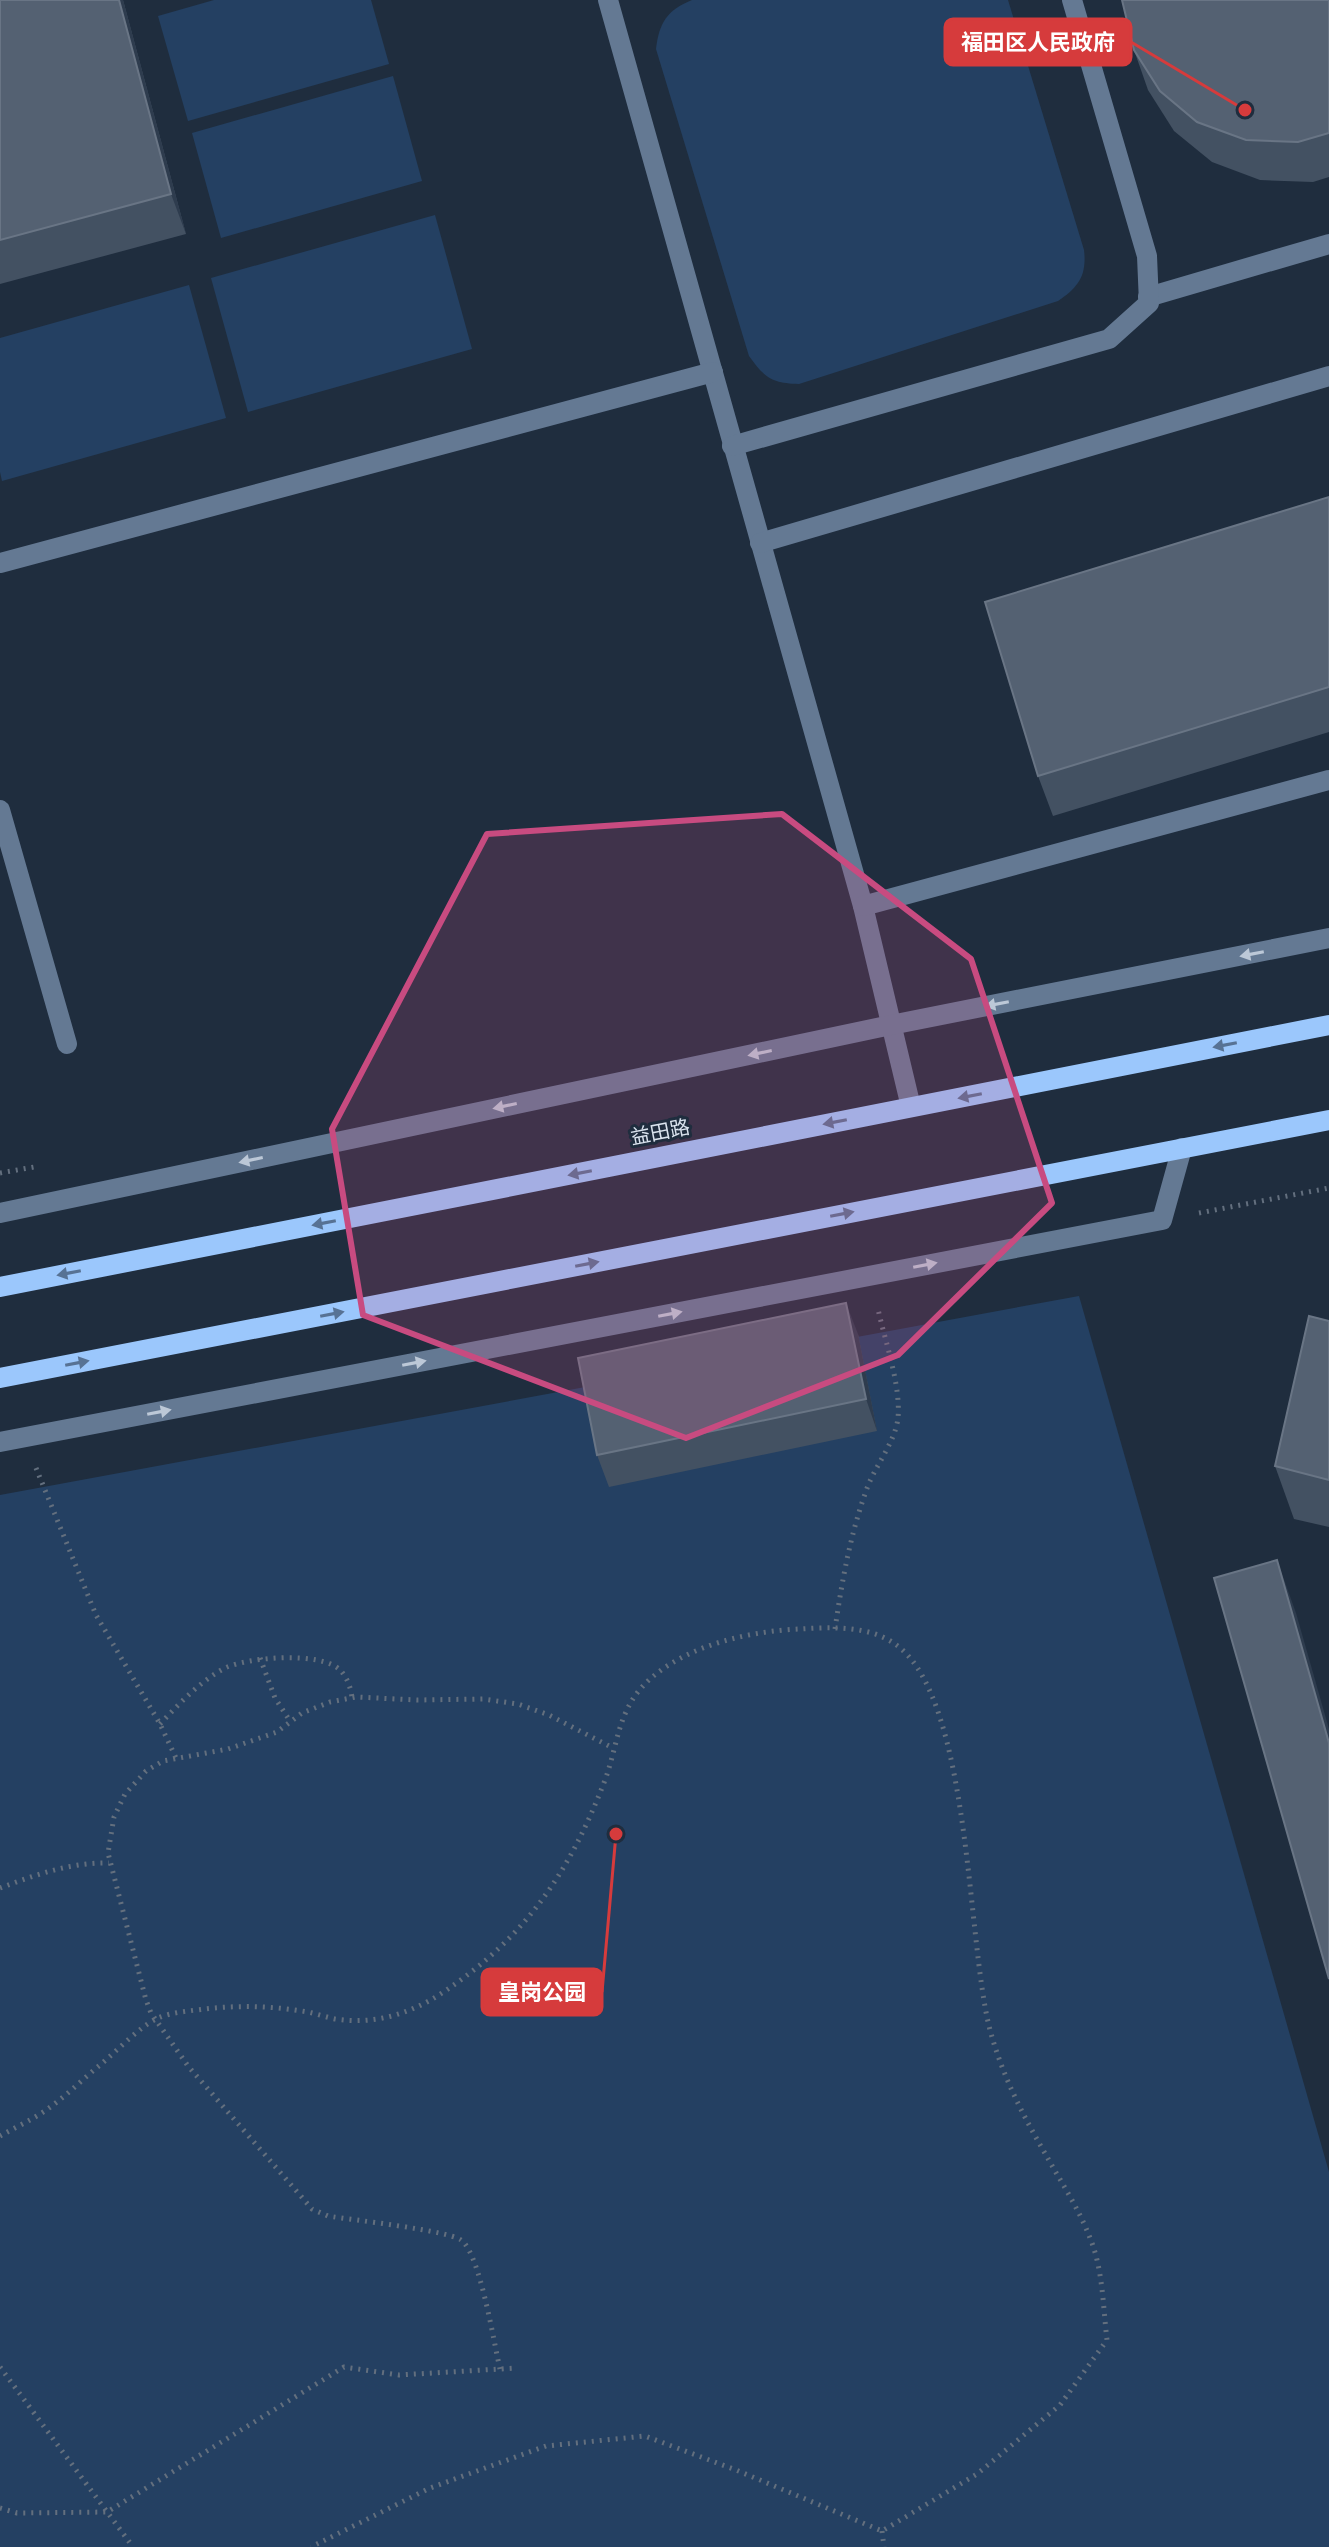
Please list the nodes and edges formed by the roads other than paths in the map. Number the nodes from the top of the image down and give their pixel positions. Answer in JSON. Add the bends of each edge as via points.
{"nodes":[{"id":1,"x":1072,"y":0,"type":"edge"},
{"id":2,"x":613,"y":1,"type":"edge"},
{"id":3,"x":1329,"y":244,"type":"edge"},
{"id":4,"x":1148,"y":297,"type":"junction"},
{"id":5,"x":713,"y":372,"type":"junction"},
{"id":6,"x":1329,"y":376,"type":"edge"},
{"id":7,"x":732,"y":446,"type":"junction"},
{"id":8,"x":760,"y":543,"type":"junction"},
{"id":9,"x":0,"y":563,"type":"edge"},
{"id":10,"x":1329,"y":780,"type":"edge"},
{"id":11,"x":0,"y":810,"type":"edge"},
{"id":12,"x":863,"y":906,"type":"junction"},
{"id":13,"x":1329,"y":938,"type":"edge"},
{"id":14,"x":891,"y":1025,"type":"junction"},
{"id":15,"x":1329,"y":1025,"type":"edge"},
{"id":16,"x":67,"y":1044,"type":"dead end"},
{"id":17,"x":911,"y":1107,"type":"junction"},
{"id":18,"x":1329,"y":1120,"type":"edge"},
{"id":19,"x":1182,"y":1148,"type":"junction"},
{"id":20,"x":0,"y":1213,"type":"edge"},
{"id":21,"x":0,"y":1287,"type":"edge"},
{"id":22,"x":0,"y":1378,"type":"edge"},
{"id":23,"x":0,"y":1442,"type":"edge"}],
"edges":[{"from":1,"to":4,"type":"street","via":[[1147,256]]},
{"from":2,"to":5,"type":"street"},
{"from":3,"to":4,"type":"street"},
{"from":4,"to":7,"type":"street","via":[[1149,303],[1109,339]]},
{"from":5,"to":7,"type":"street"},
{"from":5,"to":9,"type":"street"},
{"from":6,"to":8,"type":"street"},
{"from":7,"to":8,"type":"street"},
{"from":8,"to":12,"type":"street"},
{"from":10,"to":12,"type":"street"},
{"from":11,"to":16,"type":"street"},
{"from":12,"to":14,"type":"street"},
{"from":13,"to":14,"type":"street","one_way":true},
{"from":14,"to":17,"type":"street"},
{"from":14,"to":20,"type":"street","one_way":true},
{"from":15,"to":17,"type":"main road","name":"益田路","one_way":true},
{"from":17,"to":21,"type":"main road","name":"益田路","one_way":true},
{"from":18,"to":19,"type":"main road"},
{"from":22,"to":19,"type":"main road","one_way":true},
{"from":23,"to":19,"type":"street","one_way":true,"via":[[1162,1220]]}]}
